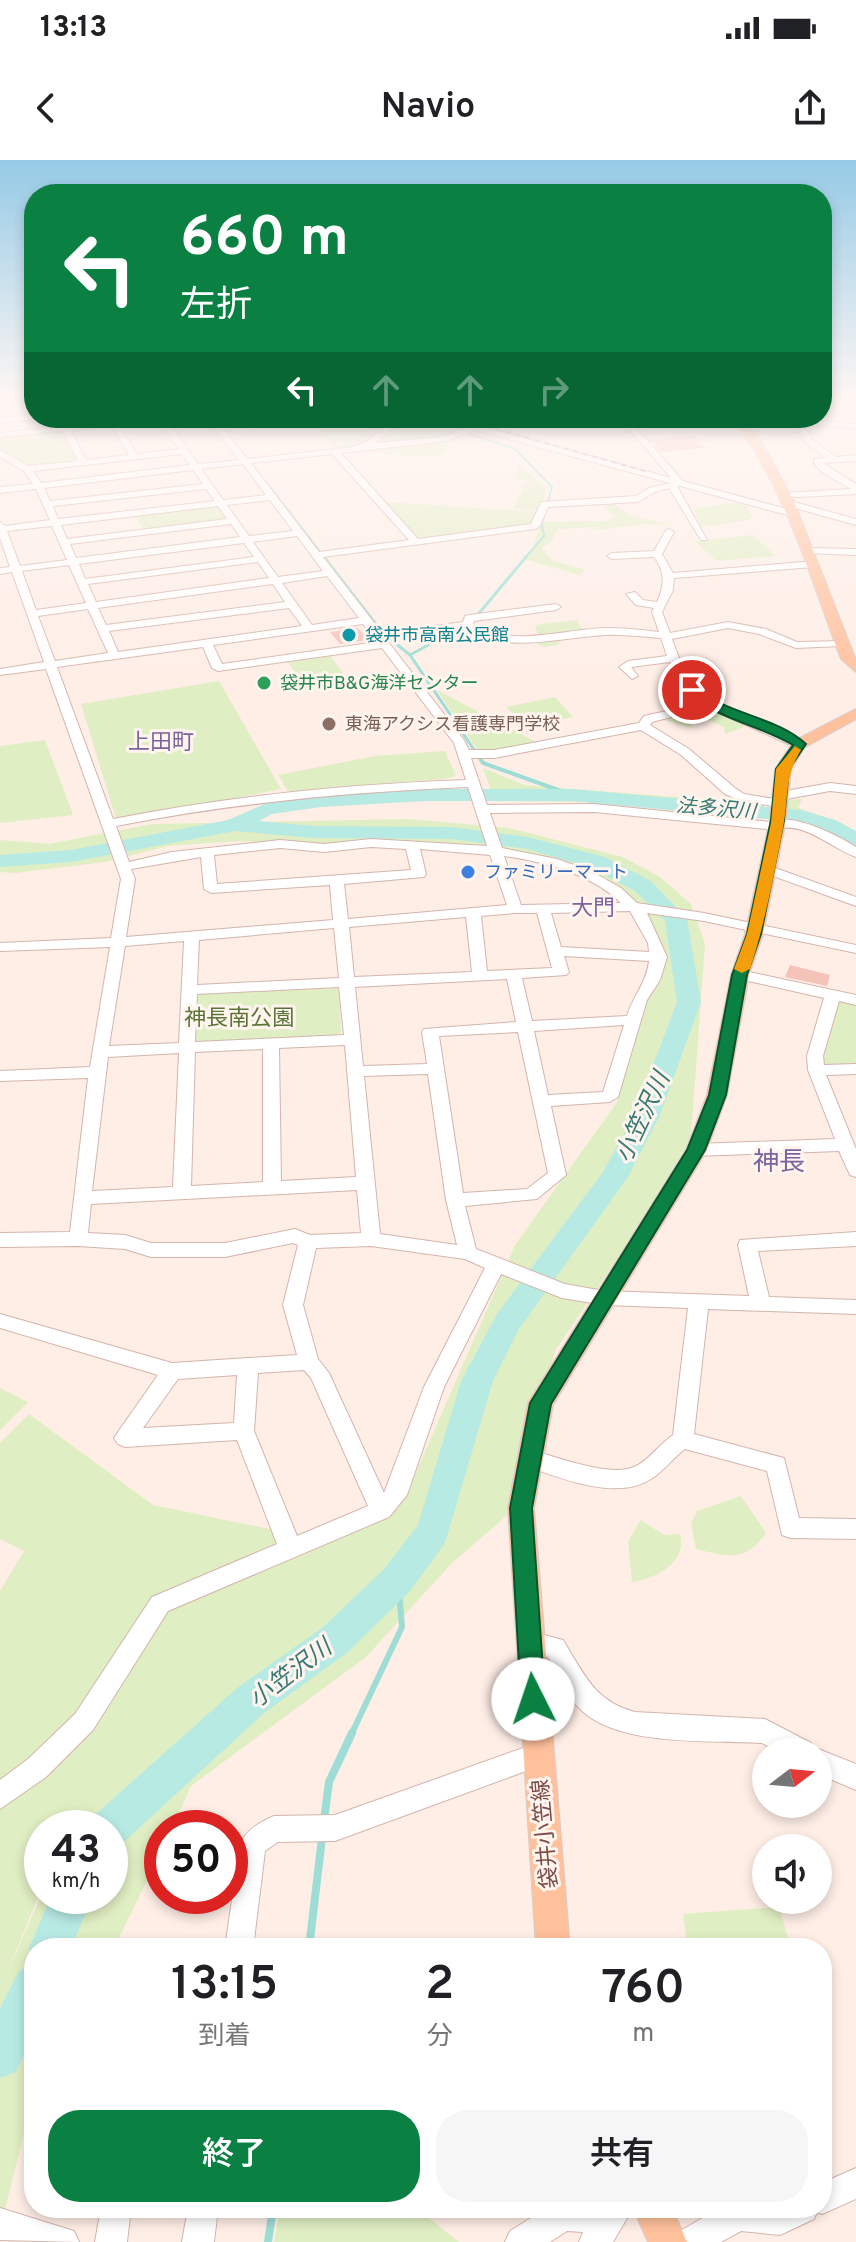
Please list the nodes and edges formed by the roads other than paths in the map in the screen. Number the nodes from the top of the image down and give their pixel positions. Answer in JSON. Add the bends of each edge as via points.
{"nodes":[{"id":1,"x":44,"y":496,"type":"edge"},
{"id":2,"x":118,"y":496,"type":"edge"},
{"id":3,"x":216,"y":496,"type":"edge"},
{"id":4,"x":375,"y":496,"type":"edge"},
{"id":5,"x":642,"y":496,"type":"edge"},
{"id":6,"x":683,"y":496,"type":"edge"},
{"id":7,"x":742,"y":496,"type":"edge"},
{"id":8,"x":784,"y":496,"type":"edge"},
{"id":9,"x":823,"y":496,"type":"edge"},
{"id":10,"x":272,"y":497,"type":"joint"},
{"id":11,"x":222,"y":503,"type":"junction"},
{"id":12,"x":48,"y":504,"type":"junction"},
{"id":13,"x":787,"y":504,"type":"junction"},
{"id":14,"x":233,"y":521,"type":"junction"},
{"id":15,"x":56,"y":522,"type":"junction"},
{"id":16,"x":856,"y":522,"type":"edge"},
{"id":17,"x":1,"y":527,"type":"edge"},
{"id":18,"x":669,"y":532,"type":"dead end"},
{"id":19,"x":298,"y":533,"type":"junction"},
{"id":20,"x":704,"y":538,"type":"dead end"},
{"id":21,"x":247,"y":540,"type":"junction"},
{"id":22,"x":64,"y":542,"type":"junction"},
{"id":23,"x":416,"y":542,"type":"junction"},
{"id":24,"x":808,"y":551,"type":"junction"},
{"id":25,"x":856,"y":552,"type":"edge"},
{"id":26,"x":657,"y":554,"type":"junction"},
{"id":27,"x":316,"y":555,"type":"junction"},
{"id":28,"x":612,"y":556,"type":"dead end"},
{"id":29,"x":261,"y":559,"type":"junction"},
{"id":30,"x":74,"y":562,"type":"junction"},
{"id":31,"x":814,"y":564,"type":"junction"},
{"id":32,"x":14,"y":569,"type":"junction"},
{"id":33,"x":0,"y":571,"type":"edge"},
{"id":34,"x":329,"y":573,"type":"junction"},
{"id":35,"x":667,"y":576,"type":"junction"},
{"id":36,"x":276,"y":581,"type":"junction"},
{"id":37,"x":83,"y":582,"type":"junction"},
{"id":38,"x":631,"y":594,"type":"dead end"},
{"id":39,"x":681,"y":601,"type":"dead end"},
{"id":40,"x":292,"y":604,"type":"junction"},
{"id":41,"x":663,"y":604,"type":"junction"},
{"id":42,"x":93,"y":606,"type":"junction"},
{"id":43,"x":556,"y":607,"type":"dead end"},
{"id":44,"x":31,"y":614,"type":"junction"},
{"id":45,"x":367,"y":620,"type":"junction"},
{"id":46,"x":468,"y":625,"type":"junction"},
{"id":47,"x":308,"y":627,"type":"junction"},
{"id":48,"x":103,"y":629,"type":"junction"},
{"id":49,"x":666,"y":636,"type":"junction"},
{"id":50,"x":382,"y":641,"type":"junction"},
{"id":51,"x":206,"y":642,"type":"junction"},
{"id":52,"x":841,"y":643,"type":"junction"},
{"id":53,"x":114,"y":655,"type":"junction"},
{"id":54,"x":674,"y":658,"type":"junction"},
{"id":55,"x":50,"y":664,"type":"junction"},
{"id":56,"x":856,"y":668,"type":"edge"},
{"id":57,"x":0,"y":672,"type":"edge"},
{"id":58,"x":632,"y":676,"type":"dead end"},
{"id":59,"x":699,"y":699,"type":"junction"},
{"id":60,"x":856,"y":714,"type":"edge"},
{"id":61,"x":643,"y":726,"type":"junction"},
{"id":62,"x":799,"y":744,"type":"junction"},
{"id":63,"x":466,"y":754,"type":"junction"},
{"id":64,"x":476,"y":785,"type":"junction"},
{"id":65,"x":856,"y":790,"type":"edge"},
{"id":66,"x":484,"y":811,"type":"junction"},
{"id":67,"x":778,"y":812,"type":"junction"},
{"id":68,"x":108,"y":825,"type":"junction"},
{"id":69,"x":412,"y":845,"type":"junction"},
{"id":70,"x":496,"y":850,"type":"junction"},
{"id":71,"x":207,"y":851,"type":"junction"},
{"id":72,"x":856,"y":853,"type":"edge"},
{"id":73,"x":123,"y":863,"type":"junction"},
{"id":74,"x":767,"y":869,"type":"junction"},
{"id":75,"x":337,"y":881,"type":"junction"},
{"id":76,"x":856,"y":902,"type":"edge"},
{"id":77,"x":543,"y":908,"type":"junction"},
{"id":78,"x":638,"y":908,"type":"junction"},
{"id":79,"x":515,"y":909,"type":"junction"},
{"id":80,"x":473,"y":913,"type":"junction"},
{"id":81,"x":342,"y":923,"type":"junction"},
{"id":82,"x":754,"y":928,"type":"junction"},
{"id":83,"x":192,"y":936,"type":"junction"},
{"id":84,"x":119,"y":942,"type":"junction"},
{"id":85,"x":0,"y":947,"type":"edge"},
{"id":86,"x":856,"y":949,"type":"edge"},
{"id":87,"x":555,"y":951,"type":"junction"},
{"id":88,"x":660,"y":957,"type":"junction"},
{"id":89,"x":514,"y":975,"type":"junction"},
{"id":90,"x":740,"y":975,"type":"junction"},
{"id":91,"x":480,"y":977,"type":"junction"},
{"id":92,"x":345,"y":984,"type":"junction"},
{"id":93,"x":189,"y":990,"type":"junction"},
{"id":94,"x":833,"y":995,"type":"junction"},
{"id":95,"x":856,"y":1000,"type":"edge"},
{"id":96,"x":634,"y":1020,"type":"junction"},
{"id":97,"x":524,"y":1026,"type":"junction"},
{"id":98,"x":350,"y":1040,"type":"junction"},
{"id":99,"x":271,"y":1043,"type":"junction"},
{"id":100,"x":188,"y":1048,"type":"junction"},
{"id":101,"x":100,"y":1052,"type":"junction"},
{"id":102,"x":436,"y":1069,"type":"junction"},
{"id":103,"x":856,"y":1069,"type":"edge"},
{"id":104,"x":816,"y":1070,"type":"junction"},
{"id":105,"x":353,"y":1071,"type":"junction"},
{"id":106,"x":97,"y":1072,"type":"junction"},
{"id":107,"x":0,"y":1076,"type":"edge"},
{"id":108,"x":539,"y":1101,"type":"junction"},
{"id":109,"x":846,"y":1145,"type":"junction"},
{"id":110,"x":696,"y":1150,"type":"junction"},
{"id":111,"x":856,"y":1171,"type":"edge"},
{"id":112,"x":364,"y":1183,"type":"junction"},
{"id":113,"x":272,"y":1188,"type":"junction"},
{"id":114,"x":182,"y":1193,"type":"junction"},
{"id":115,"x":85,"y":1198,"type":"junction"},
{"id":116,"x":455,"y":1200,"type":"junction"},
{"id":117,"x":78,"y":1239,"type":"junction"},
{"id":118,"x":371,"y":1239,"type":"junction"},
{"id":119,"x":856,"y":1239,"type":"edge"},
{"id":120,"x":0,"y":1240,"type":"edge"},
{"id":121,"x":308,"y":1242,"type":"junction"},
{"id":122,"x":468,"y":1253,"type":"junction"},
{"id":123,"x":499,"y":1266,"type":"junction"},
{"id":124,"x":604,"y":1298,"type":"junction"},
{"id":125,"x":699,"y":1301,"type":"junction"},
{"id":126,"x":761,"y":1304,"type":"junction"},
{"id":127,"x":856,"y":1307,"type":"edge"},
{"id":128,"x":0,"y":1321,"type":"edge"},
{"id":129,"x":309,"y":1362,"type":"junction"},
{"id":130,"x":248,"y":1368,"type":"junction"},
{"id":131,"x":172,"y":1371,"type":"junction"},
{"id":132,"x":244,"y":1431,"type":"junction"},
{"id":133,"x":683,"y":1440,"type":"junction"},
{"id":134,"x":529,"y":1458,"type":"junction"},
{"id":135,"x":381,"y":1510,"type":"junction"},
{"id":136,"x":856,"y":1529,"type":"edge"},
{"id":137,"x":290,"y":1547,"type":"junction"},
{"id":138,"x":529,"y":1642,"type":"junction"},
{"id":139,"x":777,"y":1738,"type":"edge"},
{"id":140,"x":537,"y":1755,"type":"junction"},
{"id":141,"x":832,"y":1767,"type":"edge"},
{"id":142,"x":856,"y":1777,"type":"edge"},
{"id":143,"x":0,"y":1796,"type":"edge"},
{"id":144,"x":240,"y":1938,"type":"edge"},
{"id":145,"x":552,"y":1938,"type":"edge"},
{"id":146,"x":856,"y":2183,"type":"edge"},
{"id":147,"x":832,"y":2194,"type":"edge"},
{"id":148,"x":115,"y":2218,"type":"edge"},
{"id":149,"x":202,"y":2218,"type":"edge"},
{"id":150,"x":559,"y":2218,"type":"edge"},
{"id":151,"x":580,"y":2218,"type":"edge"},
{"id":152,"x":657,"y":2218,"type":"edge"},
{"id":153,"x":733,"y":2218,"type":"edge"},
{"id":154,"x":608,"y":2223,"type":"edge"},
{"id":155,"x":0,"y":2224,"type":"edge"},
{"id":156,"x":63,"y":2242,"type":"edge"},
{"id":157,"x":111,"y":2242,"type":"edge"},
{"id":158,"x":198,"y":2242,"type":"edge"},
{"id":159,"x":521,"y":2242,"type":"edge"},
{"id":160,"x":668,"y":2242,"type":"edge"},
{"id":161,"x":691,"y":2242,"type":"edge"}],
"edges":[{"from":1,"to":12,"type":"street"},
{"from":2,"to":12,"type":"street"},
{"from":3,"to":11,"type":"street"},
{"from":4,"to":23,"type":"street"},
{"from":5,"to":23,"type":"street","via":[[544,504],[535,526]]},
{"from":6,"to":20,"type":"street"},
{"from":7,"to":13,"type":"street"},
{"from":8,"to":13,"type":"main road"},
{"from":9,"to":13,"type":"street"},
{"from":10,"to":11,"type":"street"},
{"from":10,"to":19,"type":"street"},
{"from":11,"to":14,"type":"street"},
{"from":11,"to":15,"type":"street"},
{"from":12,"to":15,"type":"street"},
{"from":13,"to":16,"type":"street"},
{"from":13,"to":24,"type":"main road"},
{"from":14,"to":21,"type":"street"},
{"from":14,"to":22,"type":"street"},
{"from":15,"to":17,"type":"street"},
{"from":15,"to":22,"type":"street"},
{"from":17,"to":32,"type":"street"},
{"from":18,"to":26,"type":"street"},
{"from":19,"to":21,"type":"street"},
{"from":19,"to":27,"type":"street"},
{"from":21,"to":29,"type":"street"},
{"from":21,"to":30,"type":"street"},
{"from":22,"to":30,"type":"street"},
{"from":23,"to":27,"type":"street"},
{"from":24,"to":25,"type":"street"},
{"from":24,"to":31,"type":"main road"},
{"from":26,"to":28,"type":"street"},
{"from":26,"to":35,"type":"street","via":[[668,568]]},
{"from":27,"to":34,"type":"street"},
{"from":29,"to":36,"type":"street"},
{"from":29,"to":37,"type":"street"},
{"from":30,"to":32,"type":"street"},
{"from":30,"to":37,"type":"street"},
{"from":31,"to":35,"type":"street"},
{"from":31,"to":52,"type":"main road"},
{"from":32,"to":33,"type":"street"},
{"from":32,"to":44,"type":"street"},
{"from":34,"to":36,"type":"street"},
{"from":34,"to":45,"type":"street"},
{"from":35,"to":41,"type":"street","via":[[669,593]]},
{"from":36,"to":40,"type":"street"},
{"from":36,"to":42,"type":"street"},
{"from":37,"to":42,"type":"street"},
{"from":38,"to":41,"type":"street","via":[[640,603]]},
{"from":39,"to":41,"type":"street"},
{"from":40,"to":47,"type":"street"},
{"from":40,"to":48,"type":"street"},
{"from":41,"to":49,"type":"street","via":[[657,612]]},
{"from":42,"to":44,"type":"street"},
{"from":42,"to":48,"type":"street"},
{"from":43,"to":46,"type":"street","via":[[475,615]]},
{"from":44,"to":55,"type":"street"},
{"from":45,"to":47,"type":"street"},
{"from":45,"to":50,"type":"street"},
{"from":46,"to":49,"type":"street","via":[[502,640],[609,631]]},
{"from":46,"to":50,"type":"street"},
{"from":47,"to":51,"type":"street"},
{"from":48,"to":53,"type":"street"},
{"from":49,"to":52,"type":"street","via":[[728,625],[796,645]]},
{"from":49,"to":54,"type":"street"},
{"from":50,"to":51,"type":"street","via":[[218,668]]},
{"from":50,"to":63,"type":"street"},
{"from":51,"to":53,"type":"street"},
{"from":52,"to":56,"type":"main road"},
{"from":53,"to":55,"type":"street"},
{"from":54,"to":58,"type":"street","via":[[628,664]]},
{"from":54,"to":59,"type":"street"},
{"from":55,"to":57,"type":"street"},
{"from":55,"to":68,"type":"street"},
{"from":59,"to":61,"type":"street","via":[[675,713],[648,719]]},
{"from":59,"to":62,"type":"street"},
{"from":60,"to":62,"type":"main road"},
{"from":61,"to":63,"type":"street","via":[[494,754]]},
{"from":61,"to":67,"type":"street","via":[[685,752],[730,791]]},
{"from":62,"to":67,"type":"main road","name":"袋井小笠線","via":[[783,769]]},
{"from":63,"to":64,"type":"street"},
{"from":64,"to":66,"type":"street"},
{"from":64,"to":68,"type":"street","via":[[305,792],[214,803]]},
{"from":65,"to":67,"type":"street","via":[[830,787]]},
{"from":66,"to":67,"type":"street"},
{"from":66,"to":70,"type":"street"},
{"from":67,"to":72,"type":"street"},
{"from":67,"to":74,"type":"main road","name":"袋井小笠線"},
{"from":68,"to":73,"type":"street"},
{"from":69,"to":70,"type":"street"},
{"from":69,"to":71,"type":"street","via":[[280,844]]},
{"from":69,"to":75,"type":"street","via":[[419,874]]},
{"from":70,"to":78,"type":"street","via":[[597,878]]},
{"from":70,"to":79,"type":"street"},
{"from":71,"to":73,"type":"street"},
{"from":71,"to":75,"type":"street","via":[[211,889]]},
{"from":73,"to":84,"type":"street","via":[[128,879]]},
{"from":74,"to":76,"type":"street"},
{"from":74,"to":82,"type":"main road","name":"袋井小笠線"},
{"from":75,"to":81,"type":"street"},
{"from":77,"to":78,"type":"street"},
{"from":77,"to":79,"type":"street"},
{"from":77,"to":87,"type":"street"},
{"from":78,"to":82,"type":"street"},
{"from":78,"to":88,"type":"street"},
{"from":79,"to":80,"type":"street"},
{"from":80,"to":81,"type":"street"},
{"from":80,"to":91,"type":"street"},
{"from":81,"to":83,"type":"street"},
{"from":81,"to":92,"type":"street"},
{"from":82,"to":86,"type":"street"},
{"from":82,"to":90,"type":"main road","name":"袋井小笠線"},
{"from":83,"to":84,"type":"street"},
{"from":83,"to":93,"type":"street"},
{"from":84,"to":85,"type":"street"},
{"from":84,"to":101,"type":"street"},
{"from":87,"to":88,"type":"street"},
{"from":87,"to":89,"type":"street","via":[[561,972]]},
{"from":88,"to":96,"type":"street"},
{"from":89,"to":91,"type":"street"},
{"from":89,"to":97,"type":"street"},
{"from":90,"to":94,"type":"street"},
{"from":90,"to":110,"type":"main road","name":"袋井小笠線","via":[[717,1095]]},
{"from":91,"to":92,"type":"street"},
{"from":92,"to":93,"type":"street"},
{"from":92,"to":98,"type":"street"},
{"from":93,"to":100,"type":"street"},
{"from":94,"to":95,"type":"street"},
{"from":94,"to":104,"type":"street","via":[[815,1056]]},
{"from":96,"to":97,"type":"street"},
{"from":96,"to":108,"type":"street","via":[[610,1097]]},
{"from":97,"to":102,"type":"street","via":[[430,1032]]},
{"from":97,"to":108,"type":"street"},
{"from":98,"to":99,"type":"street"},
{"from":98,"to":105,"type":"street"},
{"from":99,"to":100,"type":"street"},
{"from":99,"to":113,"type":"street"},
{"from":100,"to":101,"type":"street"},
{"from":100,"to":114,"type":"street"},
{"from":101,"to":106,"type":"street"},
{"from":102,"to":105,"type":"street"},
{"from":102,"to":116,"type":"street"},
{"from":103,"to":104,"type":"street"},
{"from":104,"to":109,"type":"street"},
{"from":105,"to":112,"type":"street"},
{"from":106,"to":107,"type":"street"},
{"from":106,"to":115,"type":"street"},
{"from":108,"to":116,"type":"street","via":[[557,1175],[531,1195]]},
{"from":109,"to":110,"type":"street"},
{"from":109,"to":111,"type":"street"},
{"from":110,"to":124,"type":"main road","name":"袋井小笠線"},
{"from":112,"to":113,"type":"street"},
{"from":112,"to":118,"type":"street"},
{"from":113,"to":114,"type":"street"},
{"from":114,"to":115,"type":"street"},
{"from":115,"to":117,"type":"street"},
{"from":116,"to":122,"type":"street"},
{"from":117,"to":120,"type":"street"},
{"from":117,"to":121,"type":"street","via":[[125,1242],[151,1250],[225,1250],[295,1236]]},
{"from":118,"to":121,"type":"street"},
{"from":118,"to":122,"type":"street"},
{"from":119,"to":126,"type":"street","via":[[747,1245]]},
{"from":121,"to":129,"type":"street","via":[[293,1305]]},
{"from":122,"to":123,"type":"street"},
{"from":123,"to":124,"type":"street","via":[[562,1291]]},
{"from":123,"to":135,"type":"street","via":[[434,1387],[396,1495]]},
{"from":124,"to":125,"type":"street"},
{"from":124,"to":134,"type":"main road","name":"袋井小笠線","via":[[541,1403]]},
{"from":125,"to":126,"type":"street"},
{"from":125,"to":133,"type":"street"},
{"from":126,"to":127,"type":"street"},
{"from":128,"to":131,"type":"street"},
{"from":129,"to":130,"type":"street"},
{"from":129,"to":135,"type":"street","via":[[319,1373]]},
{"from":130,"to":131,"type":"street"},
{"from":130,"to":132,"type":"street"},
{"from":131,"to":132,"type":"street","via":[[125,1438]]},
{"from":132,"to":137,"type":"street"},
{"from":133,"to":134,"type":"street","via":[[665,1449],[641,1475],[618,1479]]},
{"from":133,"to":136,"type":"street","via":[[776,1464],[790,1528]]},
{"from":134,"to":138,"type":"main road","name":"袋井小笠線","via":[[521,1508]]},
{"from":135,"to":137,"type":"street"},
{"from":137,"to":143,"type":"street","via":[[160,1604],[84,1722]]},
{"from":138,"to":139,"type":"street","via":[[555,1648],[587,1700],[609,1717],[635,1724],[765,1731]]},
{"from":138,"to":140,"type":"main road","name":"袋井小笠線"},
{"from":140,"to":144,"type":"street","via":[[335,1828],[274,1829],[253,1844]]},
{"from":140,"to":145,"type":"main road","name":"袋井小笠線"},
{"from":141,"to":142,"type":"street"},
{"from":146,"to":147,"type":"street"},
{"from":148,"to":157,"type":"street"},
{"from":149,"to":158,"type":"street"},
{"from":150,"to":159,"type":"street"},
{"from":151,"to":154,"type":"street"},
{"from":152,"to":160,"type":"main road"},
{"from":153,"to":161,"type":"street"},
{"from":155,"to":156,"type":"street"}]}
